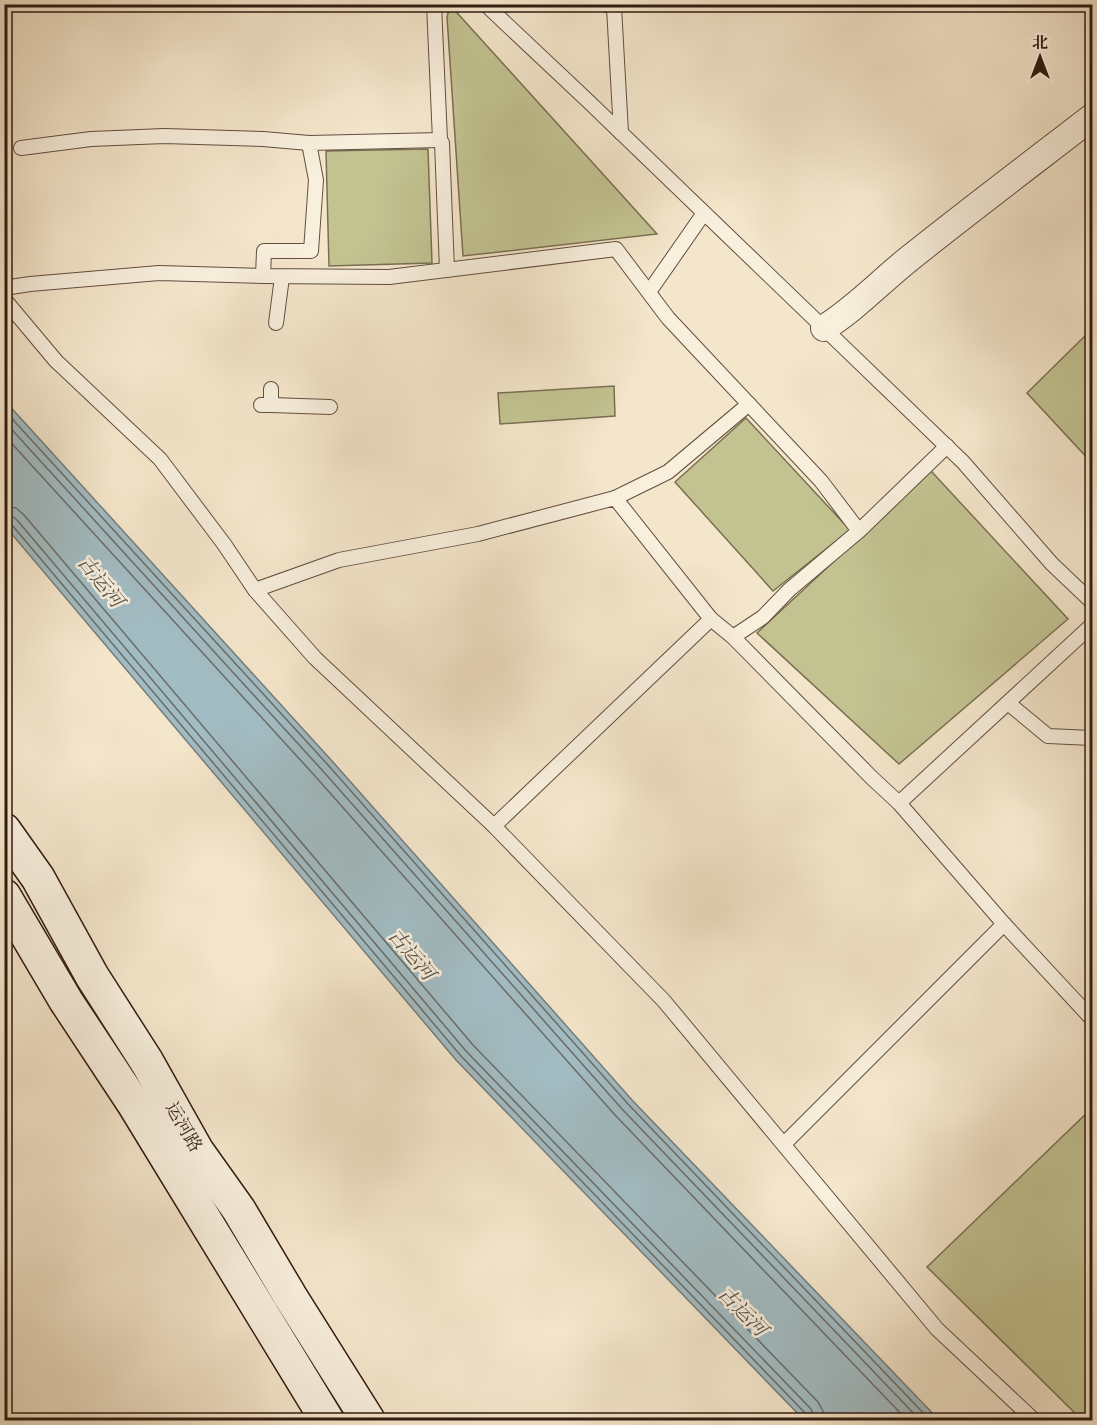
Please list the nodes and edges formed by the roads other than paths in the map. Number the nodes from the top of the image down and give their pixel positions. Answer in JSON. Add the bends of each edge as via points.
{"nodes":[{"id":1,"x":434,"y":4,"type":"edge"},
{"id":2,"x":485,"y":4,"type":"edge"},
{"id":3,"x":604,"y":4,"type":"edge"},
{"id":4,"x":1092,"y":117,"type":"edge"},
{"id":5,"x":621,"y":133,"type":"junction"},
{"id":6,"x":440,"y":140,"type":"junction"},
{"id":7,"x":309,"y":143,"type":"junction"},
{"id":8,"x":21,"y":148,"type":"dead end"},
{"id":9,"x":704,"y":213,"type":"junction"},
{"id":10,"x":310,"y":251,"type":"junction"},
{"id":11,"x":447,"y":270,"type":"junction"},
{"id":12,"x":263,"y":276,"type":"junction"},
{"id":13,"x":282,"y":277,"type":"junction"},
{"id":14,"x":310,"y":277,"type":"junction"},
{"id":15,"x":4,"y":288,"type":"edge"},
{"id":16,"x":649,"y":292,"type":"junction"},
{"id":17,"x":4,"y":299,"type":"edge"},
{"id":18,"x":276,"y":323,"type":"dead end"},
{"id":19,"x":824,"y":328,"type":"junction"},
{"id":20,"x":271,"y":390,"type":"dead end"},
{"id":21,"x":749,"y":404,"type":"junction"},
{"id":22,"x":330,"y":406,"type":"dead end"},
{"id":23,"x":947,"y":446,"type":"junction"},
{"id":24,"x":615,"y":498,"type":"junction"},
{"id":25,"x":859,"y":531,"type":"junction"},
{"id":26,"x":255,"y":590,"type":"junction"},
{"id":27,"x":1092,"y":602,"type":"edge"},
{"id":28,"x":711,"y":619,"type":"junction"},
{"id":29,"x":1092,"y":625,"type":"edge"},
{"id":30,"x":733,"y":637,"type":"junction"},
{"id":31,"x":1008,"y":703,"type":"junction"},
{"id":32,"x":1092,"y":738,"type":"edge"},
{"id":33,"x":899,"y":803,"type":"junction"},
{"id":34,"x":494,"y":826,"type":"junction"},
{"id":35,"x":4,"y":830,"type":"edge"},
{"id":36,"x":4,"y":896,"type":"edge"},
{"id":37,"x":1004,"y":924,"type":"junction"},
{"id":38,"x":1092,"y":1018,"type":"edge"},
{"id":39,"x":784,"y":1144,"type":"junction"},
{"id":40,"x":327,"y":1420,"type":"edge"},
{"id":41,"x":368,"y":1420,"type":"edge"},
{"id":42,"x":1034,"y":1420,"type":"edge"}],
"edges":[{"from":1,"to":6,"type":"lane"},
{"from":2,"to":5,"type":"lane"},
{"from":3,"to":5,"type":"lane","via":[[614,7]]},
{"from":4,"to":19,"type":"street"},
{"from":5,"to":9,"type":"lane"},
{"from":6,"to":7,"type":"lane"},
{"from":6,"to":11,"type":"lane"},
{"from":7,"to":8,"type":"lane","via":[[164,136],[91,138]]},
{"from":7,"to":10,"type":"lane","via":[[316,180]]},
{"from":9,"to":16,"type":"lane"},
{"from":9,"to":19,"type":"lane"},
{"from":10,"to":12,"type":"lane","via":[[264,251]]},
{"from":10,"to":14,"type":"lane"},
{"from":11,"to":14,"type":"lane","via":[[389,277]]},
{"from":11,"to":16,"type":"lane","via":[[616,249]]},
{"from":12,"to":13,"type":"lane"},
{"from":12,"to":15,"type":"lane","via":[[159,273]]},
{"from":13,"to":14,"type":"lane"},
{"from":13,"to":18,"type":"lane"},
{"from":16,"to":21,"type":"lane","via":[[668,318]]},
{"from":17,"to":26,"type":"lane","via":[[56,361],[160,459]]},
{"from":19,"to":23,"type":"lane"},
{"from":20,"to":22,"type":"lane","via":[[266,405]]},
{"from":21,"to":24,"type":"lane","via":[[668,472]]},
{"from":21,"to":25,"type":"lane","via":[[821,481]]},
{"from":23,"to":25,"type":"lane"},
{"from":23,"to":27,"type":"lane","via":[[1052,564]]},
{"from":24,"to":26,"type":"lane","via":[[478,534],[339,560]]},
{"from":24,"to":28,"type":"lane"},
{"from":25,"to":30,"type":"lane","via":[[763,617]]},
{"from":26,"to":34,"type":"lane","via":[[315,658]]},
{"from":28,"to":30,"type":"lane"},
{"from":28,"to":34,"type":"lane"},
{"from":29,"to":31,"type":"lane"},
{"from":30,"to":33,"type":"lane"},
{"from":31,"to":32,"type":"lane","via":[[1047,736]]},
{"from":31,"to":33,"type":"lane"},
{"from":33,"to":37,"type":"lane"},
{"from":34,"to":39,"type":"lane","via":[[664,1001]]},
{"from":35,"to":41,"type":"main road","name":"运河路","via":[[38,878],[197,1151],[239,1210]]},
{"from":36,"to":40,"type":"main road","name":"运河路"},
{"from":37,"to":38,"type":"lane"},
{"from":37,"to":39,"type":"lane"},
{"from":39,"to":42,"type":"lane","via":[[937,1329]]}]}
